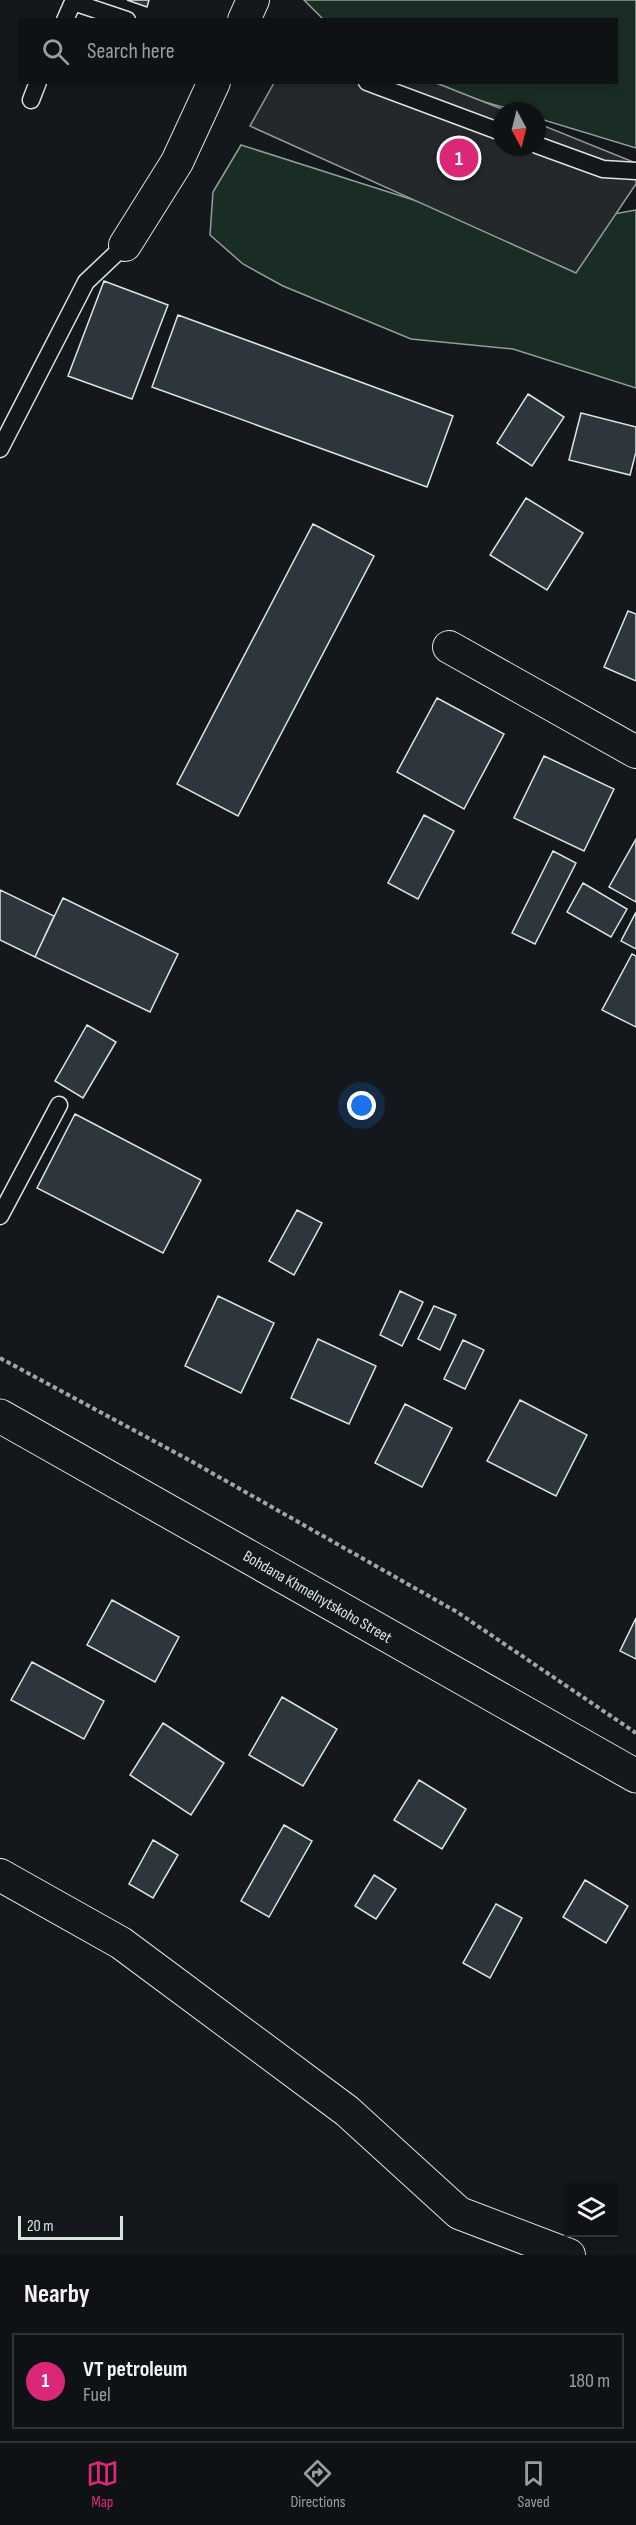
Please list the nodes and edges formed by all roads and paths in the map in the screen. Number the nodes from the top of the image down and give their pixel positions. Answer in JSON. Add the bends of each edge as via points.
{"nodes":[{"id":1,"x":253,"y":0,"type":"edge"},
{"id":2,"x":69,"y":1,"type":"edge"},
{"id":3,"x":66,"y":18,"type":"edge"},
{"id":4,"x":121,"y":18,"type":"edge"},
{"id":5,"x":245,"y":18,"type":"edge"},
{"id":6,"x":37,"y":84,"type":"edge"},
{"id":7,"x":213,"y":84,"type":"edge"},
{"id":8,"x":373,"y":84,"type":"edge"},
{"id":9,"x":31,"y":100,"type":"dead end"},
{"id":10,"x":492,"y":129,"type":"edge"},
{"id":11,"x":546,"y":148,"type":"edge"},
{"id":12,"x":636,"y":171,"type":"edge"},
{"id":13,"x":125,"y":245,"type":"joint"},
{"id":14,"x":0,"y":448,"type":"edge"},
{"id":15,"x":449,"y":646,"type":"dead end"},
{"id":16,"x":636,"y":752,"type":"edge"},
{"id":17,"x":59,"y":1105,"type":"dead end"},
{"id":18,"x":0,"y":1216,"type":"edge"},
{"id":19,"x":0,"y":1358,"type":"edge"},
{"id":20,"x":0,"y":1416,"type":"edge"},
{"id":21,"x":636,"y":1733,"type":"edge"},
{"id":22,"x":636,"y":1776,"type":"edge"},
{"id":23,"x":0,"y":1875,"type":"edge"},
{"id":24,"x":568,"y":2255,"type":"edge"}],
"edges":[{"from":1,"to":5,"type":"street"},
{"from":2,"to":3,"type":"lane"},
{"from":2,"to":4,"type":"lane"},
{"from":6,"to":9,"type":"lane"},
{"from":7,"to":13,"type":"street","via":[[177,162]]},
{"from":8,"to":10,"type":"lane"},
{"from":11,"to":12,"type":"lane","via":[[603,169]]},
{"from":13,"to":14,"type":"lane","via":[[86,282]]},
{"from":15,"to":16,"type":"street"},
{"from":17,"to":18,"type":"lane"},
{"from":19,"to":21,"type":"path","via":[[457,1612]]},
{"from":20,"to":22,"type":"main road","name":"Bohdana Khmelnytskoho Street"},
{"from":23,"to":24,"type":"street","via":[[131,1950],[347,2111],[459,2213]]}]}
